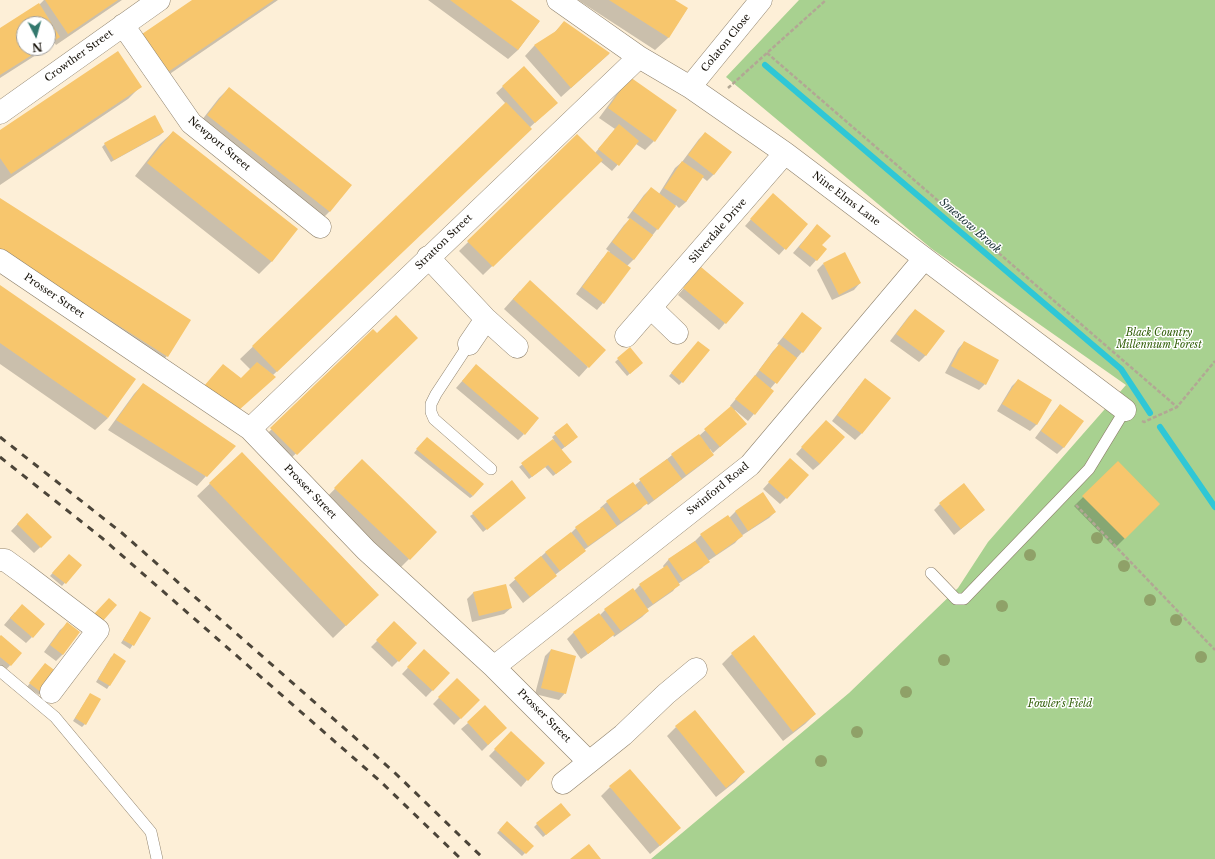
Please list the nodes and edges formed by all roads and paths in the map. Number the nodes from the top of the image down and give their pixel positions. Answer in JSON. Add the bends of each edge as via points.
{"nodes":[{"id":1,"x":159,"y":0,"type":"edge"},
{"id":2,"x":558,"y":0,"type":"edge"},
{"id":3,"x":761,"y":0,"type":"edge"},
{"id":4,"x":826,"y":0,"type":"edge"},
{"id":5,"x":123,"y":25,"type":"junction"},
{"id":6,"x":767,"y":53,"type":"junction"},
{"id":7,"x":639,"y":57,"type":"junction"},
{"id":8,"x":690,"y":87,"type":"junction"},
{"id":9,"x":713,"y":103,"type":"junction"},
{"id":10,"x":0,"y":113,"type":"edge"},
{"id":11,"x":785,"y":153,"type":"junction"},
{"id":12,"x":320,"y":227,"type":"dead end"},
{"id":13,"x":428,"y":257,"type":"junction"},
{"id":14,"x":924,"y":259,"type":"junction"},
{"id":15,"x":0,"y":260,"type":"edge"},
{"id":16,"x":651,"y":308,"type":"junction"},
{"id":17,"x":486,"y":319,"type":"junction"},
{"id":18,"x":676,"y":333,"type":"dead end"},
{"id":19,"x":626,"y":336,"type":"dead end"},
{"id":20,"x":469,"y":344,"type":"joint"},
{"id":21,"x":517,"y":347,"type":"dead end"},
{"id":22,"x":1215,"y":361,"type":"edge"},
{"id":23,"x":1177,"y":407,"type":"junction"},
{"id":24,"x":1124,"y":410,"type":"junction"},
{"id":25,"x":250,"y":429,"type":"junction"},
{"id":26,"x":491,"y":469,"type":"dead end"},
{"id":27,"x":1065,"y":494,"type":"junction"},
{"id":28,"x":0,"y":560,"type":"edge"},
{"id":29,"x":932,"y":573,"type":"dead end"},
{"id":30,"x":1215,"y":650,"type":"edge"},
{"id":31,"x":494,"y":667,"type":"junction"},
{"id":32,"x":696,"y":669,"type":"dead end"},
{"id":33,"x":0,"y":671,"type":"edge"},
{"id":34,"x":51,"y":692,"type":"dead end"},
{"id":35,"x":589,"y":762,"type":"junction"},
{"id":36,"x":563,"y":783,"type":"dead end"},
{"id":37,"x":157,"y":859,"type":"edge"}],
"edges":[{"from":1,"to":5,"type":"street","name":"Crowther Street"},
{"from":2,"to":7,"type":"street","name":"Nine Elms Lane"},
{"from":3,"to":8,"type":"street","name":"Colaton Close"},
{"from":4,"to":6,"type":"path"},
{"from":5,"to":10,"type":"street","name":"Crowther Street"},
{"from":5,"to":12,"type":"street","name":"Newport Street","via":[[191,123]]},
{"from":6,"to":9,"type":"path"},
{"from":6,"to":23,"type":"path"},
{"from":7,"to":8,"type":"street","name":"Nine Elms Lane"},
{"from":7,"to":13,"type":"street","name":"Stratton Street"},
{"from":8,"to":9,"type":"street","name":"Nine Elms Lane"},
{"from":9,"to":11,"type":"street","name":"Nine Elms Lane"},
{"from":11,"to":14,"type":"street","name":"Nine Elms Lane"},
{"from":11,"to":16,"type":"street","name":"Silverdale Drive"},
{"from":13,"to":17,"type":"street"},
{"from":13,"to":25,"type":"street","name":"Stratton Street"},
{"from":14,"to":24,"type":"street","name":"Nine Elms Lane"},
{"from":14,"to":31,"type":"street","name":"Swinford Road","via":[[750,465]]},
{"from":15,"to":25,"type":"street","name":"Prosser Street"},
{"from":16,"to":18,"type":"street"},
{"from":16,"to":19,"type":"street","name":"Silverdale Drive"},
{"from":17,"to":20,"type":"street"},
{"from":17,"to":21,"type":"street"},
{"from":20,"to":26,"type":"lane","via":[[436,394],[431,404],[431,412],[434,419]]},
{"from":22,"to":23,"type":"path"},
{"from":23,"to":24,"type":"path","via":[[1144,422]]},
{"from":24,"to":27,"type":"lane","via":[[1090,469]]},
{"from":25,"to":31,"type":"street","name":"Prosser Street","via":[[366,550]]},
{"from":27,"to":29,"type":"lane","via":[[964,600],[956,599]]},
{"from":27,"to":30,"type":"path"},
{"from":28,"to":34,"type":"street","via":[[5,560],[24,573],[98,630]]},
{"from":31,"to":35,"type":"street","name":"Prosser Street"},
{"from":32,"to":35,"type":"street"},
{"from":33,"to":37,"type":"lane","via":[[55,717],[151,832]]},
{"from":35,"to":36,"type":"street"}]}
